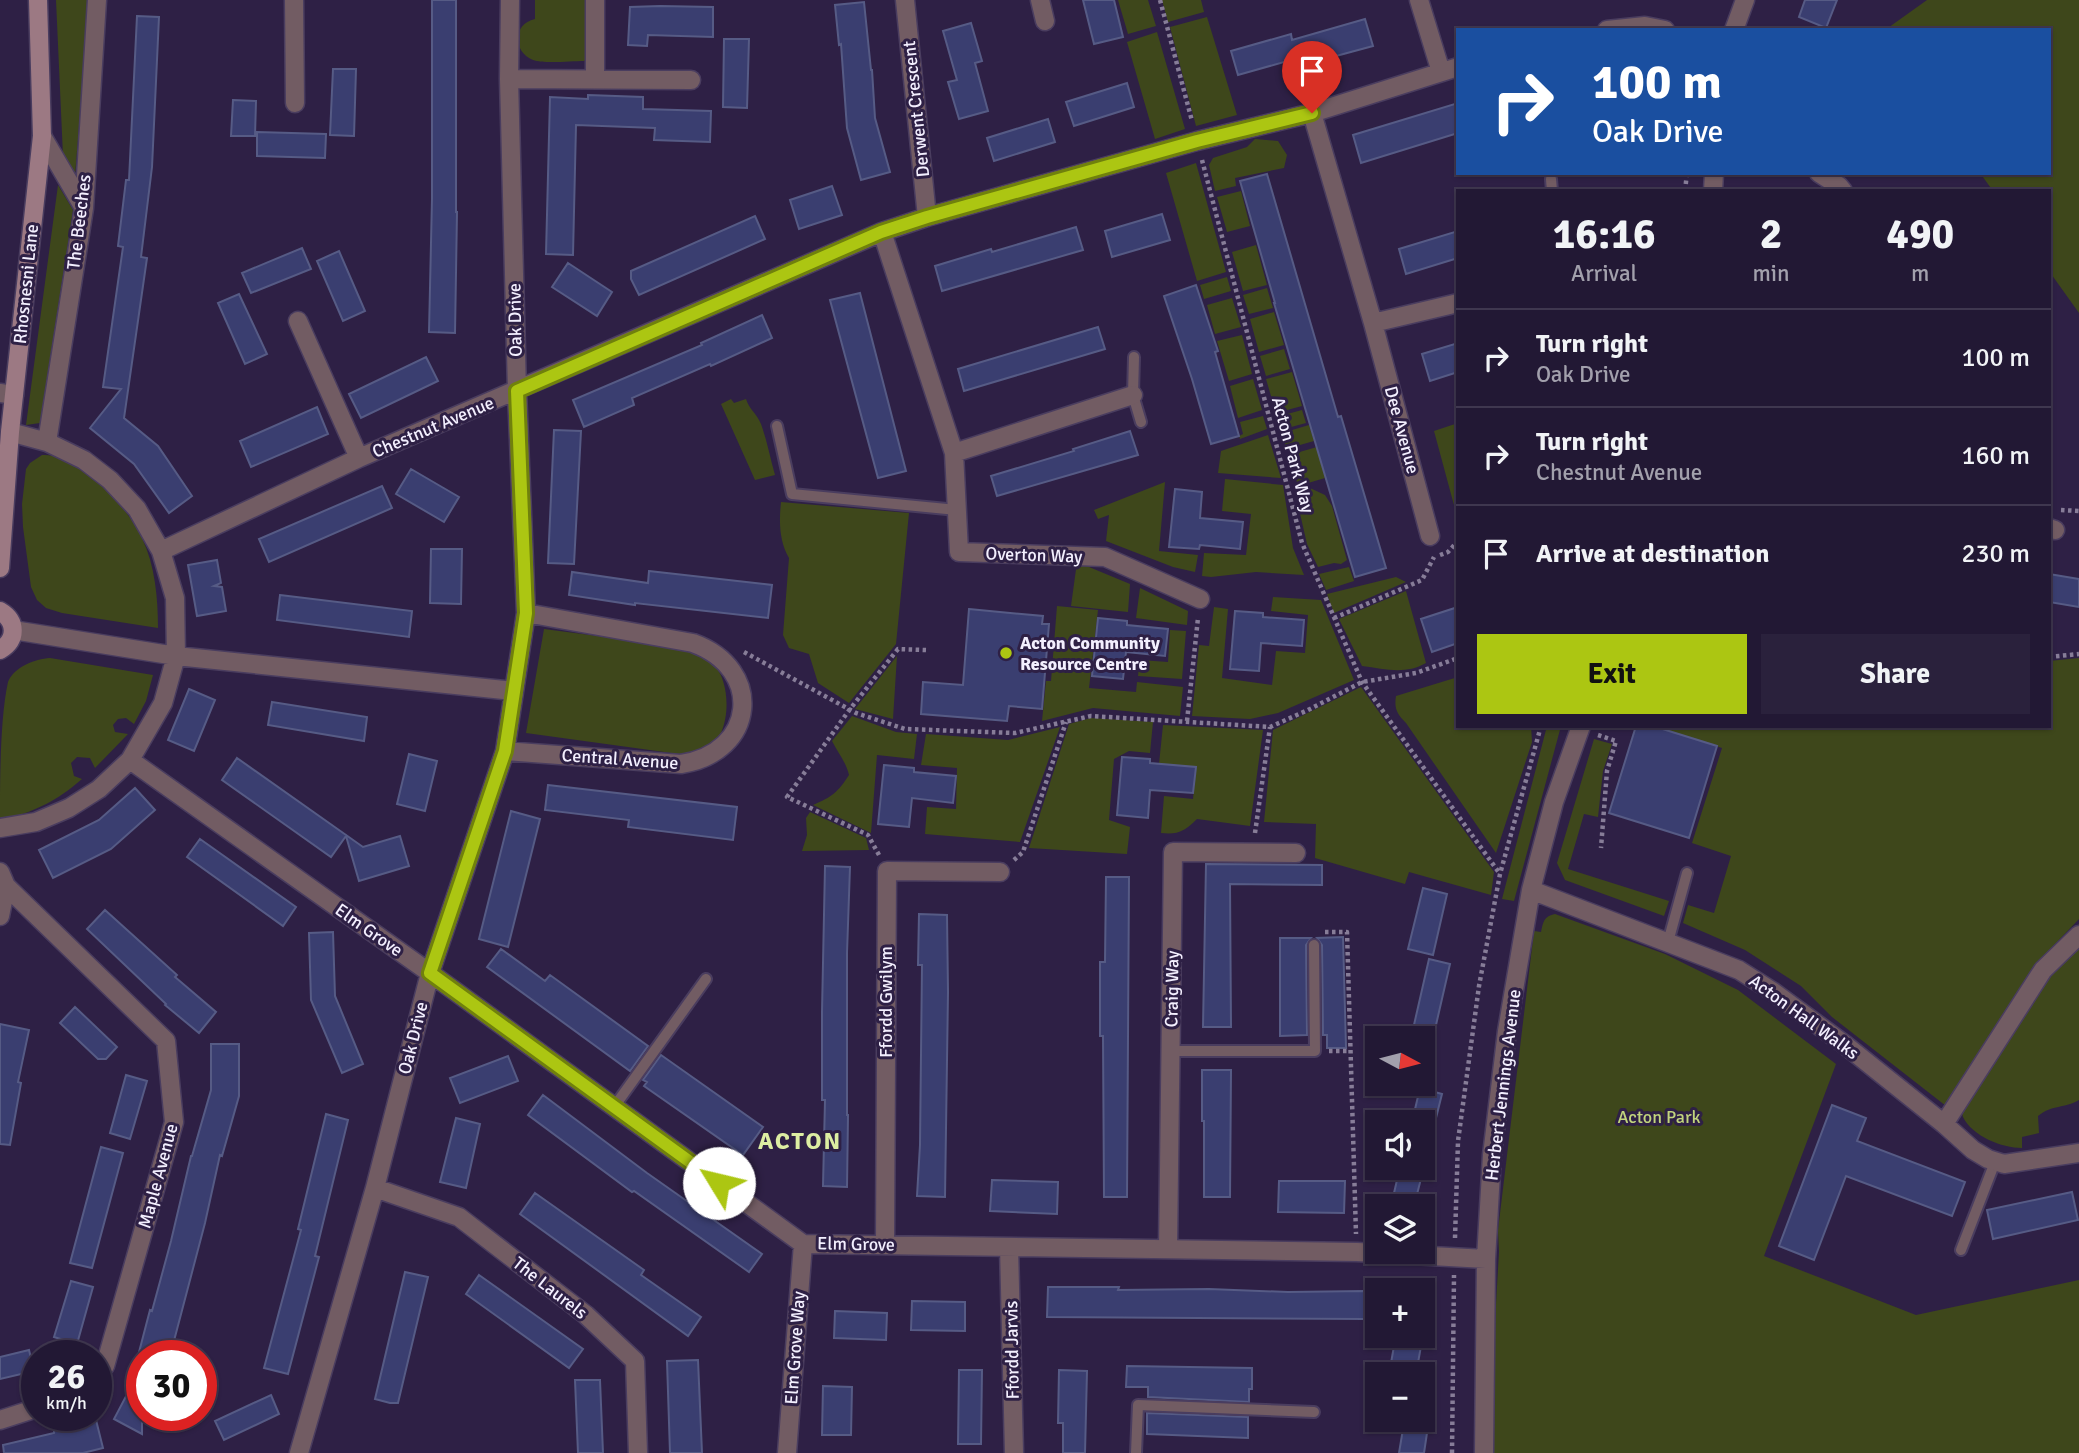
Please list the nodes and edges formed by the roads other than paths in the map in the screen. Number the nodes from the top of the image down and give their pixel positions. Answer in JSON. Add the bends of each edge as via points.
{"nodes":[{"id":1,"x":38,"y":0,"type":"edge"},
{"id":2,"x":97,"y":0,"type":"edge"},
{"id":3,"x":294,"y":0,"type":"edge"},
{"id":4,"x":510,"y":0,"type":"edge"},
{"id":5,"x":595,"y":0,"type":"edge"},
{"id":6,"x":905,"y":0,"type":"edge"},
{"id":7,"x":1040,"y":0,"type":"edge"},
{"id":8,"x":1419,"y":0,"type":"edge"},
{"id":9,"x":1745,"y":0,"type":"edge"},
{"id":10,"x":1045,"y":21,"type":"dead end"},
{"id":11,"x":1626,"y":28,"type":"edge"},
{"id":12,"x":1655,"y":28,"type":"edge"},
{"id":13,"x":1735,"y":28,"type":"edge"},
{"id":14,"x":1450,"y":70,"type":"edge"},
{"id":15,"x":595,"y":78,"type":"junction"},
{"id":16,"x":509,"y":79,"type":"junction"},
{"id":17,"x":691,"y":80,"type":"dead end"},
{"id":18,"x":295,"y":103,"type":"dead end"},
{"id":19,"x":1312,"y":113,"type":"junction"},
{"id":20,"x":42,"y":136,"type":"junction"},
{"id":21,"x":1822,"y":175,"type":"edge"},
{"id":22,"x":1841,"y":189,"type":"edge"},
{"id":23,"x":83,"y":208,"type":"junction"},
{"id":24,"x":927,"y":217,"type":"junction"},
{"id":25,"x":881,"y":232,"type":"junction"},
{"id":26,"x":1456,"y":303,"type":"edge"},
{"id":27,"x":298,"y":321,"type":"dead end"},
{"id":28,"x":1373,"y":323,"type":"junction"},
{"id":29,"x":1134,"y":357,"type":"dead end"},
{"id":30,"x":517,"y":391,"type":"junction"},
{"id":31,"x":7,"y":394,"type":"edge"},
{"id":32,"x":1133,"y":395,"type":"junction"},
{"id":33,"x":1141,"y":422,"type":"dead end"},
{"id":34,"x":777,"y":426,"type":"dead end"},
{"id":35,"x":9,"y":432,"type":"junction"},
{"id":36,"x":47,"y":442,"type":"junction"},
{"id":37,"x":954,"y":453,"type":"junction"},
{"id":38,"x":359,"y":458,"type":"junction"},
{"id":39,"x":957,"y":509,"type":"junction"},
{"id":40,"x":1430,"y":536,"type":"dead end"},
{"id":41,"x":162,"y":551,"type":"junction"},
{"id":42,"x":0,"y":569,"type":"edge"},
{"id":43,"x":1200,"y":599,"type":"road end"},
{"id":44,"x":0,"y":611,"type":"edge"},
{"id":45,"x":526,"y":613,"type":"junction"},
{"id":46,"x":13,"y":630,"type":"junction"},
{"id":47,"x":0,"y":650,"type":"edge"},
{"id":48,"x":176,"y":656,"type":"junction"},
{"id":49,"x":514,"y":691,"type":"junction"},
{"id":50,"x":1580,"y":728,"type":"edge"},
{"id":51,"x":505,"y":751,"type":"junction"},
{"id":52,"x":130,"y":760,"type":"junction"},
{"id":53,"x":0,"y":828,"type":"edge"},
{"id":54,"x":1296,"y":853,"type":"dead end"},
{"id":55,"x":1000,"y":872,"type":"road end"},
{"id":56,"x":1686,"y":873,"type":"dead end"},
{"id":57,"x":3,"y":879,"type":"edge"},
{"id":58,"x":1531,"y":890,"type":"junction"},
{"id":59,"x":0,"y":916,"type":"edge"},
{"id":60,"x":2079,"y":935,"type":"edge"},
{"id":61,"x":1668,"y":942,"type":"junction"},
{"id":62,"x":1314,"y":945,"type":"road end"},
{"id":63,"x":430,"y":973,"type":"junction"},
{"id":64,"x":706,"y":979,"type":"dead end"},
{"id":65,"x":1171,"y":1051,"type":"junction"},
{"id":66,"x":614,"y":1107,"type":"junction"},
{"id":67,"x":1944,"y":1124,"type":"junction"},
{"id":68,"x":2079,"y":1153,"type":"edge"},
{"id":69,"x":1995,"y":1162,"type":"junction"},
{"id":70,"x":375,"y":1188,"type":"junction"},
{"id":71,"x":803,"y":1244,"type":"junction"},
{"id":72,"x":885,"y":1245,"type":"junction"},
{"id":73,"x":1009,"y":1247,"type":"junction"},
{"id":74,"x":1168,"y":1249,"type":"junction"},
{"id":75,"x":1961,"y":1250,"type":"dead end"},
{"id":76,"x":1486,"y":1259,"type":"junction"},
{"id":77,"x":112,"y":1341,"type":"edge"},
{"id":78,"x":1314,"y":1412,"type":"dead end"},
{"id":79,"x":21,"y":1413,"type":"edge"},
{"id":80,"x":0,"y":1420,"type":"edge"},
{"id":81,"x":299,"y":1453,"type":"edge"},
{"id":82,"x":638,"y":1453,"type":"edge"},
{"id":83,"x":787,"y":1453,"type":"edge"},
{"id":84,"x":1014,"y":1453,"type":"edge"},
{"id":85,"x":1136,"y":1453,"type":"edge"},
{"id":86,"x":1484,"y":1453,"type":"edge"}],
"edges":[{"from":1,"to":20,"type":"main road","name":"Rhosnesni Lane"},
{"from":2,"to":23,"type":"street","name":"The Beeches"},
{"from":3,"to":18,"type":"street"},
{"from":4,"to":16,"type":"street","name":"Oak Drive"},
{"from":5,"to":15,"type":"street"},
{"from":6,"to":24,"type":"street","name":"Derwent Crescent"},
{"from":7,"to":10,"type":"street"},
{"from":8,"to":14,"type":"street"},
{"from":9,"to":13,"type":"street"},
{"from":11,"to":12,"type":"street"},
{"from":14,"to":19,"type":"street","name":"Chestnut Avenue"},
{"from":15,"to":16,"type":"street"},
{"from":15,"to":17,"type":"street"},
{"from":16,"to":30,"type":"street","name":"Oak Drive"},
{"from":19,"to":24,"type":"street","name":"Chestnut Avenue"},
{"from":19,"to":28,"type":"street","name":"Dee Avenue"},
{"from":20,"to":23,"type":"street"},
{"from":20,"to":31,"type":"main road","name":"Rhosnesni Lane"},
{"from":21,"to":22,"type":"street"},
{"from":23,"to":36,"type":"street","name":"The Beeches"},
{"from":24,"to":25,"type":"street","name":"Chestnut Avenue"},
{"from":25,"to":30,"type":"street","name":"Chestnut Avenue"},
{"from":25,"to":37,"type":"street","name":"Overton Way"},
{"from":26,"to":28,"type":"street"},
{"from":27,"to":38,"type":"street","name":"Chestnut Avenue"},
{"from":28,"to":40,"type":"street","name":"Dee Avenue"},
{"from":29,"to":32,"type":"lane"},
{"from":30,"to":38,"type":"street","name":"Chestnut Avenue"},
{"from":30,"to":45,"type":"street","name":"Oak Drive"},
{"from":31,"to":35,"type":"main road","name":"Rhosnesni Lane"},
{"from":32,"to":33,"type":"lane"},
{"from":32,"to":37,"type":"street"},
{"from":34,"to":39,"type":"lane","via":[[792,494]]},
{"from":35,"to":36,"type":"street"},
{"from":35,"to":42,"type":"main road","name":"Rhosnesni Lane"},
{"from":36,"to":41,"type":"street","via":[[84,460],[110,480],[137,509]]},
{"from":37,"to":39,"type":"street","name":"Overton Way"},
{"from":38,"to":41,"type":"street","name":"Chestnut Avenue"},
{"from":39,"to":43,"type":"street","name":"Overton Way","via":[[959,552],[1105,557]]},
{"from":41,"to":48,"type":"street","via":[[175,598]]},
{"from":44,"to":46,"type":"main road","via":[[9,617]]},
{"from":45,"to":49,"type":"street","name":"Oak Drive"},
{"from":45,"to":51,"type":"street","name":"Central Avenue","via":[[710,649],[735,674],[742,708],[730,739],[698,762]]},
{"from":46,"to":47,"type":"main road","via":[[10,642]]},
{"from":46,"to":48,"type":"street"},
{"from":48,"to":49,"type":"street"},
{"from":48,"to":52,"type":"street","via":[[163,703]]},
{"from":49,"to":51,"type":"street","name":"Oak Drive"},
{"from":50,"to":58,"type":"street","name":"Herbert Jennings Avenue","via":[[1554,802]]},
{"from":51,"to":63,"type":"street","name":"Oak Drive"},
{"from":52,"to":53,"type":"street","via":[[99,789],[69,808],[36,822]]},
{"from":52,"to":63,"type":"street","name":"Elm Grove"},
{"from":54,"to":65,"type":"street","name":"Craig Way","via":[[1173,852]]},
{"from":55,"to":72,"type":"street","name":"Ffordd Gwilym","via":[[887,871]]},
{"from":56,"to":61,"type":"lane"},
{"from":57,"to":59,"type":"street"},
{"from":57,"to":77,"type":"street","name":"Maple Avenue","via":[[166,1041],[174,1122]]},
{"from":58,"to":61,"type":"street","name":"Acton Hall Walks"},
{"from":58,"to":76,"type":"street","name":"Herbert Jennings Avenue","via":[[1507,1031],[1492,1154]]},
{"from":60,"to":67,"type":"street","via":[[2043,970]]},
{"from":61,"to":67,"type":"street","name":"Acton Hall Walks","via":[[1739,970],[1772,991]]},
{"from":62,"to":65,"type":"lane","via":[[1315,1051]]},
{"from":63,"to":66,"type":"street","name":"Elm Grove"},
{"from":63,"to":70,"type":"street","name":"Oak Drive"},
{"from":64,"to":66,"type":"lane"},
{"from":65,"to":74,"type":"street","name":"Craig Way"},
{"from":66,"to":71,"type":"street","name":"Elm Grove"},
{"from":67,"to":69,"type":"street","name":"Acton Hall Walks","via":[[1973,1150]]},
{"from":68,"to":69,"type":"street"},
{"from":69,"to":75,"type":"lane"},
{"from":70,"to":81,"type":"street","name":"Oak Drive"},
{"from":70,"to":82,"type":"street","name":"The Laurels","via":[[459,1217],[586,1315],[635,1361]]},
{"from":71,"to":72,"type":"street","name":"Elm Grove"},
{"from":71,"to":83,"type":"street","name":"Elm Grove Way"},
{"from":72,"to":73,"type":"street","name":"Elm Grove"},
{"from":73,"to":74,"type":"street","name":"Elm Grove"},
{"from":73,"to":84,"type":"street","name":"Ffordd Jarvis"},
{"from":74,"to":76,"type":"street","name":"Elm Grove"},
{"from":76,"to":86,"type":"street","name":"Herbert Jennings Avenue"},
{"from":78,"to":85,"type":"lane","via":[[1138,1405]]},
{"from":79,"to":80,"type":"street"}]}
